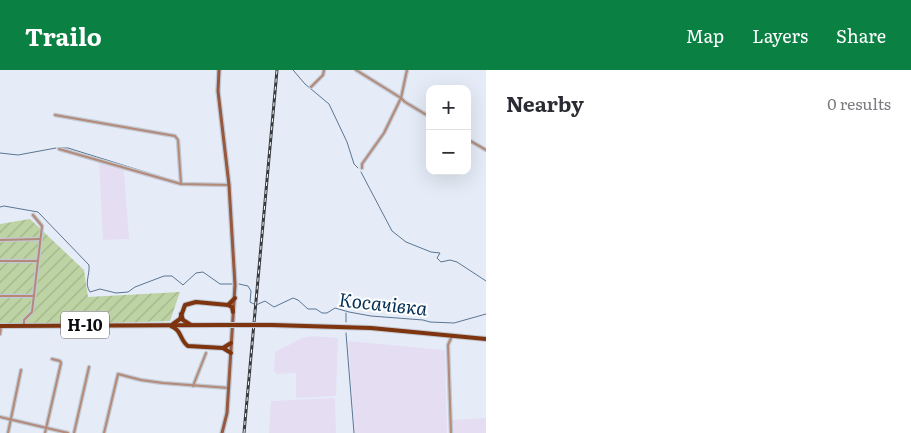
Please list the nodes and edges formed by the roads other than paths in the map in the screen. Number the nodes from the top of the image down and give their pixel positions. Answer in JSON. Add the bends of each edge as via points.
{"nodes":[{"id":1,"x":220,"y":70,"type":"edge"},
{"id":2,"x":324,"y":70,"type":"edge"},
{"id":3,"x":356,"y":70,"type":"edge"},
{"id":4,"x":407,"y":70,"type":"edge"},
{"id":5,"x":311,"y":87,"type":"dead end"},
{"id":6,"x":401,"y":98,"type":"junction"},
{"id":7,"x":55,"y":115,"type":"dead end"},
{"id":8,"x":426,"y":115,"type":"edge"},
{"id":9,"x":471,"y":141,"type":"edge"},
{"id":10,"x":60,"y":149,"type":"dead end"},
{"id":11,"x":486,"y":150,"type":"edge"},
{"id":12,"x":362,"y":168,"type":"dead end"},
{"id":13,"x":182,"y":184,"type":"junction"},
{"id":14,"x":229,"y":185,"type":"junction"},
{"id":15,"x":33,"y":214,"type":"dead end"},
{"id":16,"x":41,"y":238,"type":"junction"},
{"id":17,"x":0,"y":240,"type":"edge"},
{"id":18,"x":0,"y":261,"type":"edge"},
{"id":19,"x":38,"y":261,"type":"junction"},
{"id":20,"x":0,"y":296,"type":"edge"},
{"id":21,"x":34,"y":296,"type":"junction"},
{"id":22,"x":234,"y":298,"type":"junction"},
{"id":23,"x":228,"y":305,"type":"junction"},
{"id":24,"x":234,"y":312,"type":"junction"},
{"id":25,"x":181,"y":314,"type":"junction"},
{"id":26,"x":170,"y":325,"type":"junction"},
{"id":27,"x":1,"y":326,"type":"edge"},
{"id":28,"x":24,"y":326,"type":"junction"},
{"id":29,"x":193,"y":326,"type":"junction"},
{"id":30,"x":0,"y":334,"type":"edge"},
{"id":31,"x":453,"y":336,"type":"junction"},
{"id":32,"x":486,"y":339,"type":"edge"},
{"id":33,"x":183,"y":341,"type":"junction"},
{"id":34,"x":232,"y":343,"type":"junction"},
{"id":35,"x":223,"y":348,"type":"junction"},
{"id":36,"x":206,"y":353,"type":"dead end"},
{"id":37,"x":231,"y":353,"type":"junction"},
{"id":38,"x":52,"y":359,"type":"dead end"},
{"id":39,"x":89,"y":367,"type":"dead end"},
{"id":40,"x":21,"y":370,"type":"dead end"},
{"id":41,"x":192,"y":386,"type":"junction"},
{"id":42,"x":229,"y":388,"type":"junction"},
{"id":43,"x":0,"y":417,"type":"edge"},
{"id":44,"x":9,"y":419,"type":"junction"},
{"id":45,"x":47,"y":428,"type":"junction"},
{"id":46,"x":8,"y":433,"type":"edge"},
{"id":47,"x":45,"y":433,"type":"edge"},
{"id":48,"x":68,"y":433,"type":"edge"},
{"id":49,"x":74,"y":433,"type":"edge"},
{"id":50,"x":104,"y":433,"type":"edge"},
{"id":51,"x":222,"y":433,"type":"edge"},
{"id":52,"x":451,"y":433,"type":"edge"}],
"edges":[{"from":1,"to":14,"type":"street","via":[[218,91]]},
{"from":2,"to":5,"type":"street"},
{"from":3,"to":6,"type":"street"},
{"from":4,"to":6,"type":"street"},
{"from":6,"to":8,"type":"street"},
{"from":6,"to":12,"type":"street"},
{"from":7,"to":13,"type":"street","via":[[175,136]]},
{"from":9,"to":11,"type":"street"},
{"from":10,"to":13,"type":"street"},
{"from":13,"to":14,"type":"street"},
{"from":14,"to":22,"type":"street"},
{"from":15,"to":16,"type":"street","via":[[42,226]]},
{"from":16,"to":17,"type":"street"},
{"from":16,"to":19,"type":"street"},
{"from":18,"to":19,"type":"street"},
{"from":19,"to":21,"type":"street"},
{"from":20,"to":21,"type":"street"},
{"from":21,"to":28,"type":"street","via":[[32,312],[24,320]]},
{"from":22,"to":23,"type":"main road"},
{"from":22,"to":24,"type":"street"},
{"from":23,"to":24,"type":"main road"},
{"from":23,"to":25,"type":"main road","via":[[192,302],[185,305]]},
{"from":24,"to":34,"type":"street"},
{"from":25,"to":26,"type":"main road","via":[[177,322]]},
{"from":25,"to":29,"type":"main road","via":[[185,322]]},
{"from":26,"to":28,"type":"main road","number":"Н-10"},
{"from":26,"to":29,"type":"main road","number":"Н-10"},
{"from":26,"to":33,"type":"main road","via":[[179,331]]},
{"from":27,"to":28,"type":"main road","number":"Н-10"},
{"from":27,"to":30,"type":"street"},
{"from":29,"to":31,"type":"main road","number":"Н-10","bridge":true,"via":[[347,327]]},
{"from":29,"to":33,"type":"main road","via":[[184,330]]},
{"from":31,"to":32,"type":"main road","number":"Н-10"},
{"from":31,"to":52,"type":"street","via":[[448,346]]},
{"from":33,"to":35,"type":"main road","via":[[188,346]]},
{"from":34,"to":35,"type":"main road"},
{"from":34,"to":37,"type":"street"},
{"from":35,"to":37,"type":"main road"},
{"from":36,"to":41,"type":"street"},
{"from":37,"to":42,"type":"street"},
{"from":38,"to":45,"type":"street","via":[[61,363]]},
{"from":39,"to":49,"type":"street"},
{"from":40,"to":44,"type":"street"},
{"from":41,"to":42,"type":"street"},
{"from":41,"to":50,"type":"street","via":[[118,374]]},
{"from":42,"to":51,"type":"street"},
{"from":43,"to":44,"type":"street"},
{"from":44,"to":45,"type":"street"},
{"from":44,"to":46,"type":"street"},
{"from":45,"to":47,"type":"street"},
{"from":45,"to":48,"type":"street"}]}
